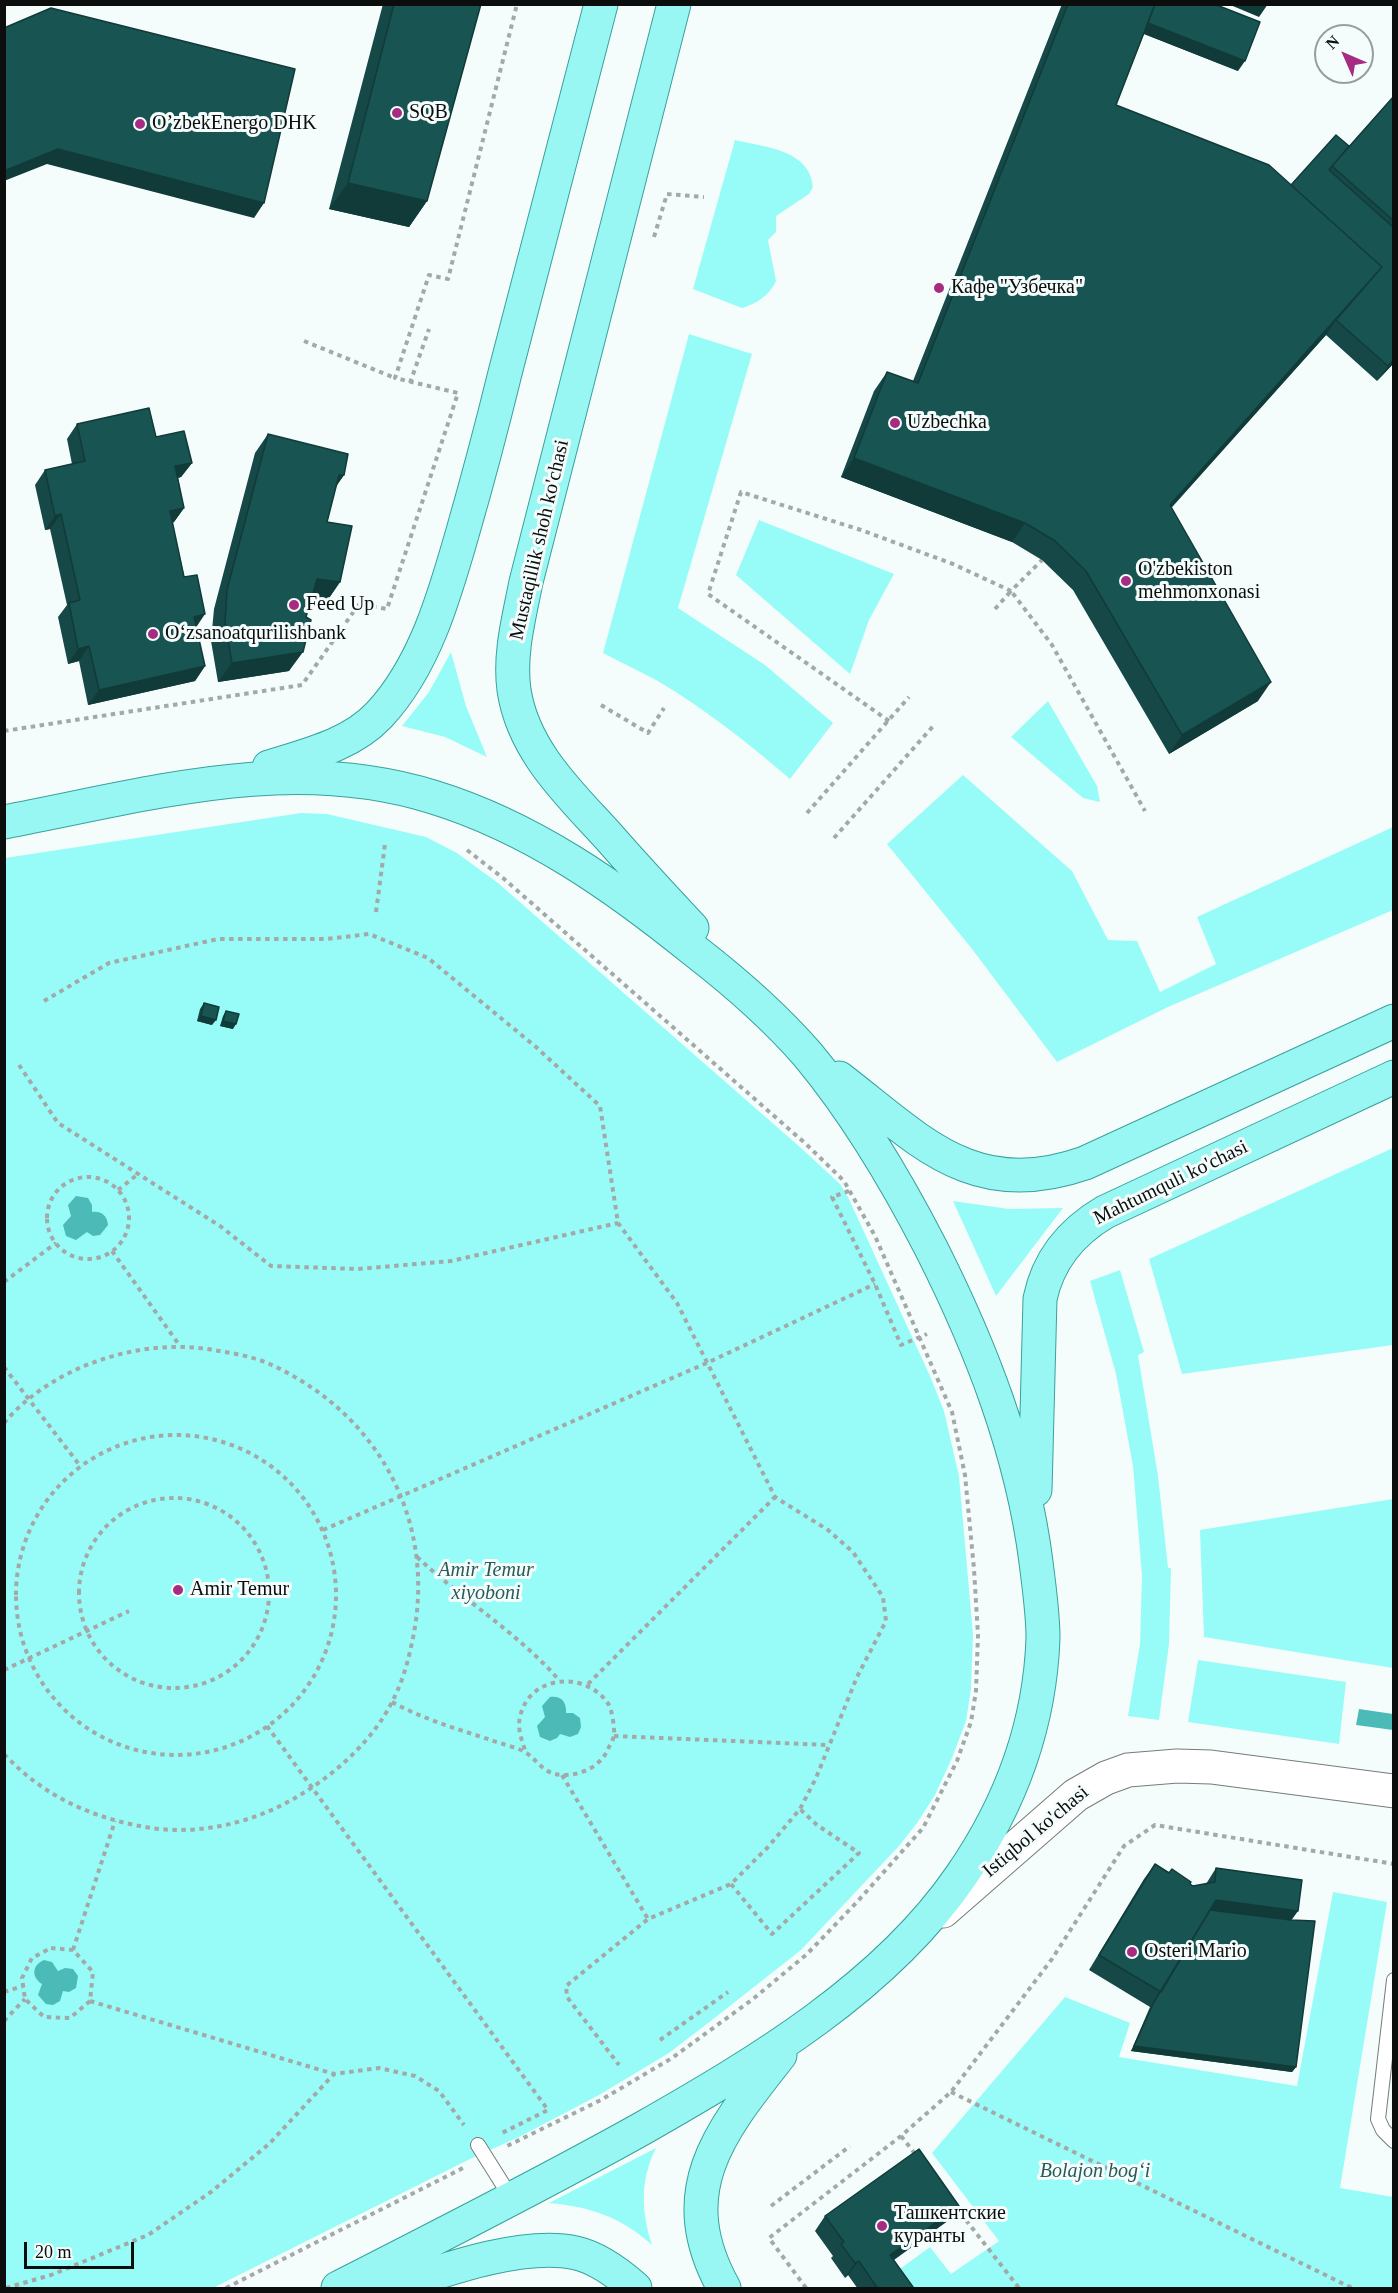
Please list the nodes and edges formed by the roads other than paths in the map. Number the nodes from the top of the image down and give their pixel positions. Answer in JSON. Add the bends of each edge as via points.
{"nodes":[{"id":1,"x":601,"y":4,"type":"edge"},
{"id":2,"x":674,"y":4,"type":"edge"},
{"id":3,"x":218,"y":782,"type":"junction"},
{"id":4,"x":96,"y":805,"type":"junction"},
{"id":5,"x":4,"y":813,"type":"edge"},
{"id":6,"x":4,"y":822,"type":"edge"},
{"id":7,"x":1394,"y":1021,"type":"edge"},
{"id":8,"x":781,"y":1028,"type":"junction"},
{"id":9,"x":804,"y":1051,"type":"junction"},
{"id":10,"x":1394,"y":1077,"type":"edge"},
{"id":11,"x":1033,"y":1540,"type":"junction"},
{"id":12,"x":1394,"y":1791,"type":"edge"},
{"id":13,"x":884,"y":1963,"type":"junction"},
{"id":14,"x":1394,"y":1980,"type":"edge"},
{"id":15,"x":794,"y":2037,"type":"junction"},
{"id":16,"x":1394,"y":2140,"type":"edge"},
{"id":17,"x":482,"y":2151,"type":"road end"},
{"id":18,"x":512,"y":2199,"type":"junction"},
{"id":19,"x":338,"y":2289,"type":"edge"},
{"id":20,"x":390,"y":2289,"type":"edge"},
{"id":21,"x":635,"y":2289,"type":"edge"},
{"id":22,"x":724,"y":2289,"type":"edge"}],
"edges":[{"from":1,"to":3,"type":"main road","via":[[474,494],[447,588],[424,642],[393,698],[361,731],[324,749]]},
{"from":2,"to":8,"type":"main road","name":"Mustaqillik shoh ko'chasi","via":[[526,582],[515,635],[514,689],[529,738],[552,774]]},
{"from":3,"to":4,"type":"main road"},
{"from":3,"to":8,"type":"main road","via":[[291,776],[362,780],[432,796],[488,818],[562,855],[615,890],[709,962]]},
{"from":4,"to":5,"type":"main road"},
{"from":4,"to":6,"type":"main road"},
{"from":7,"to":9,"type":"main road","via":[[1085,1163],[1019,1177],[978,1171],[948,1159]]},
{"from":8,"to":9,"type":"main road"},
{"from":9,"to":11,"type":"main road","via":[[881,1155],[967,1322],[1013,1450]]},
{"from":10,"to":11,"type":"main road","name":"Mahtumquli ko'chasi","via":[[1105,1212],[1062,1248],[1048,1271],[1040,1299]]},
{"from":11,"to":13,"type":"main road","via":[[1043,1634],[1037,1696],[1021,1761],[994,1821],[959,1880]]},
{"from":12,"to":13,"type":"street","name":"Istiqbol ko'chasi","via":[[1211,1767],[1140,1768],[1106,1778],[1076,1795]]},
{"from":13,"to":15,"type":"main road"},
{"from":14,"to":16,"type":"lane","via":[[1378,2119]]},
{"from":15,"to":18,"type":"main road","via":[[655,2121]]},
{"from":15,"to":22,"type":"main road","via":[[736,2111],[707,2166],[701,2223],[707,2252]]},
{"from":17,"to":18,"type":"lane"},
{"from":18,"to":19,"type":"main road"},
{"from":20,"to":21,"type":"main road","via":[[487,2259],[554,2251],[596,2260]]}]}
